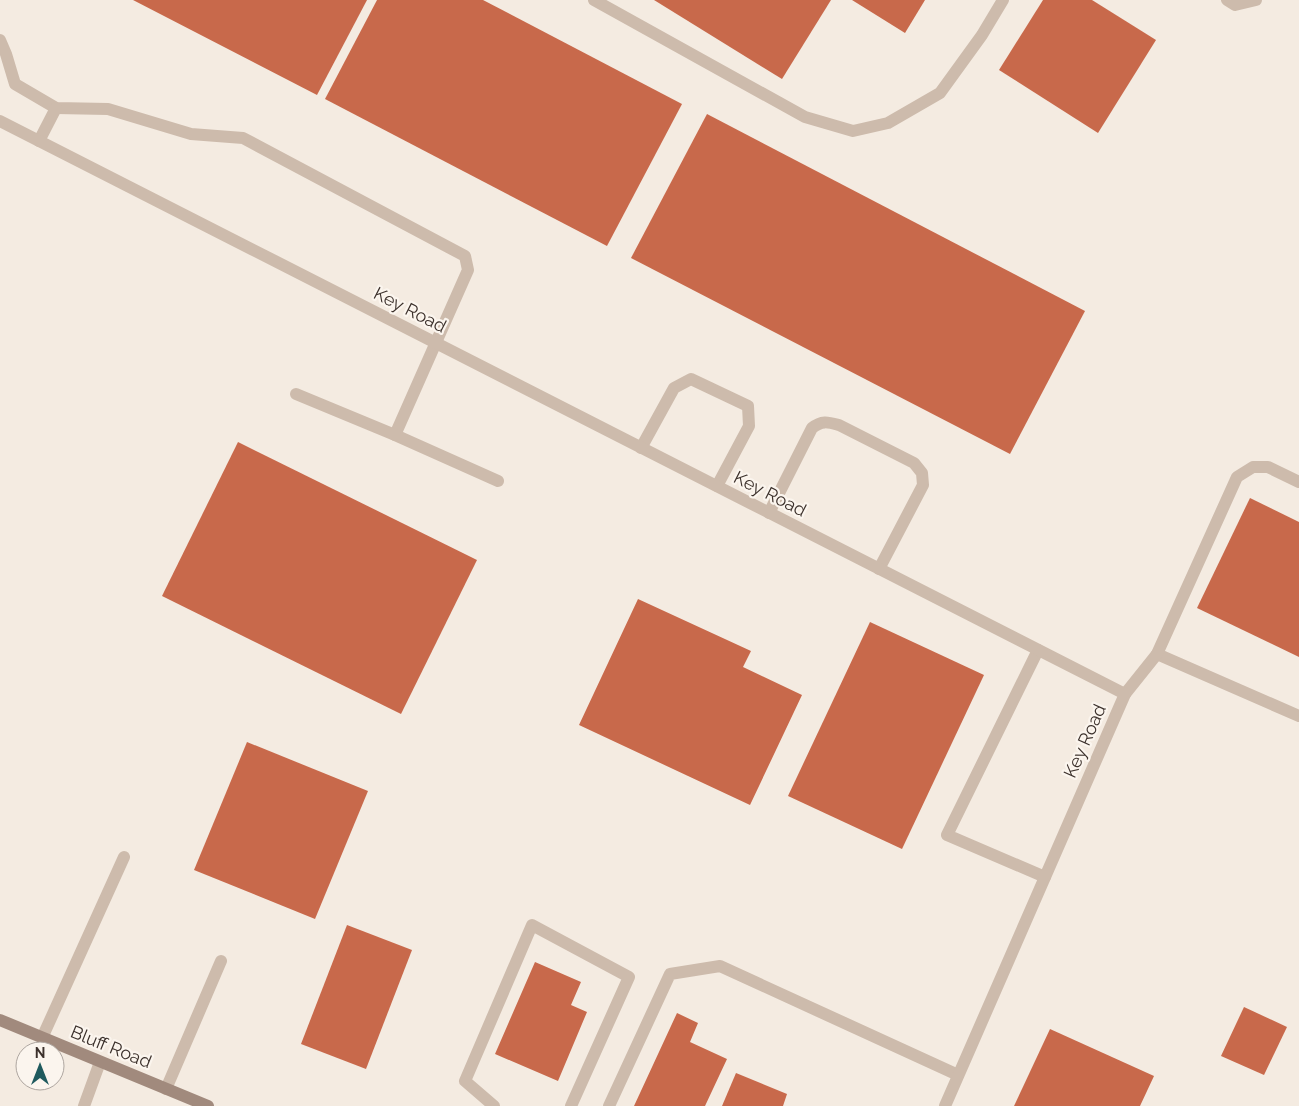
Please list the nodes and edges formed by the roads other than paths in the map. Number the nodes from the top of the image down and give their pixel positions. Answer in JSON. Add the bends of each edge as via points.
{"nodes":[{"id":1,"x":594,"y":0,"type":"edge"},
{"id":2,"x":1003,"y":0,"type":"edge"},
{"id":3,"x":1227,"y":0,"type":"edge"},
{"id":4,"x":1256,"y":0,"type":"edge"},
{"id":5,"x":0,"y":40,"type":"edge"},
{"id":6,"x":56,"y":108,"type":"junction"},
{"id":7,"x":0,"y":121,"type":"edge"},
{"id":8,"x":39,"y":141,"type":"junction"},
{"id":9,"x":436,"y":343,"type":"junction"},
{"id":10,"x":296,"y":394,"type":"dead end"},
{"id":11,"x":395,"y":435,"type":"junction"},
{"id":12,"x":641,"y":448,"type":"junction"},
{"id":13,"x":498,"y":481,"type":"dead end"},
{"id":14,"x":1299,"y":482,"type":"edge"},
{"id":15,"x":717,"y":486,"type":"junction"},
{"id":16,"x":769,"y":513,"type":"junction"},
{"id":17,"x":879,"y":569,"type":"junction"},
{"id":18,"x":1038,"y":650,"type":"junction"},
{"id":19,"x":1157,"y":654,"type":"junction"},
{"id":20,"x":1125,"y":694,"type":"junction"},
{"id":21,"x":1299,"y":716,"type":"edge"},
{"id":22,"x":124,"y":857,"type":"dead end"},
{"id":23,"x":1045,"y":877,"type":"junction"},
{"id":24,"x":221,"y":960,"type":"dead end"},
{"id":25,"x":0,"y":1020,"type":"edge"},
{"id":26,"x":42,"y":1038,"type":"junction"},
{"id":27,"x":100,"y":1062,"type":"junction"},
{"id":28,"x":958,"y":1075,"type":"junction"},
{"id":29,"x":166,"y":1089,"type":"junction"},
{"id":30,"x":84,"y":1106,"type":"edge"},
{"id":31,"x":208,"y":1106,"type":"edge"},
{"id":32,"x":494,"y":1106,"type":"edge"},
{"id":33,"x":571,"y":1106,"type":"edge"},
{"id":34,"x":609,"y":1106,"type":"edge"},
{"id":35,"x":945,"y":1106,"type":"edge"}],
"edges":[{"from":1,"to":2,"type":"street","via":[[805,117],[854,131],[888,123],[940,93]]},
{"from":3,"to":4,"type":"street","via":[[1235,5]]},
{"from":5,"to":6,"type":"street","via":[[15,84]]},
{"from":6,"to":8,"type":"street"},
{"from":6,"to":9,"type":"street","via":[[108,109],[191,134],[243,138],[465,256],[468,270]]},
{"from":7,"to":8,"type":"street","name":"Key Road"},
{"from":8,"to":9,"type":"street","name":"Key Road"},
{"from":9,"to":11,"type":"street"},
{"from":9,"to":12,"type":"street","name":"Key Road"},
{"from":10,"to":11,"type":"street"},
{"from":11,"to":13,"type":"street"},
{"from":12,"to":15,"type":"street","name":"Key Road"},
{"from":12,"to":15,"type":"street","via":[[674,388],[691,379],[748,406],[749,426]]},
{"from":14,"to":19,"type":"street","via":[[1268,467],[1253,467],[1237,477]]},
{"from":15,"to":16,"type":"street","name":"Key Road"},
{"from":16,"to":17,"type":"street","name":"Key Road"},
{"from":16,"to":17,"type":"street","via":[[812,428],[818,423],[839,425],[914,463],[922,473],[923,485]]},
{"from":17,"to":18,"type":"street","name":"Key Road"},
{"from":18,"to":20,"type":"street","name":"Key Road"},
{"from":18,"to":23,"type":"street","via":[[947,835]]},
{"from":19,"to":20,"type":"street"},
{"from":19,"to":21,"type":"street"},
{"from":20,"to":23,"type":"street","name":"Key Road"},
{"from":22,"to":26,"type":"street"},
{"from":23,"to":28,"type":"street","name":"Key Road"},
{"from":24,"to":29,"type":"street"},
{"from":25,"to":26,"type":"main road","name":"Bluff Road"},
{"from":26,"to":27,"type":"main road","name":"Bluff Road"},
{"from":27,"to":29,"type":"main road","name":"Bluff Road"},
{"from":27,"to":30,"type":"street"},
{"from":28,"to":34,"type":"street","via":[[720,966],[670,974]]},
{"from":28,"to":35,"type":"street","name":"Key Road"},
{"from":29,"to":31,"type":"main road","name":"Bluff Road"},
{"from":32,"to":33,"type":"street","via":[[465,1081],[532,925],[629,977]]}]}
